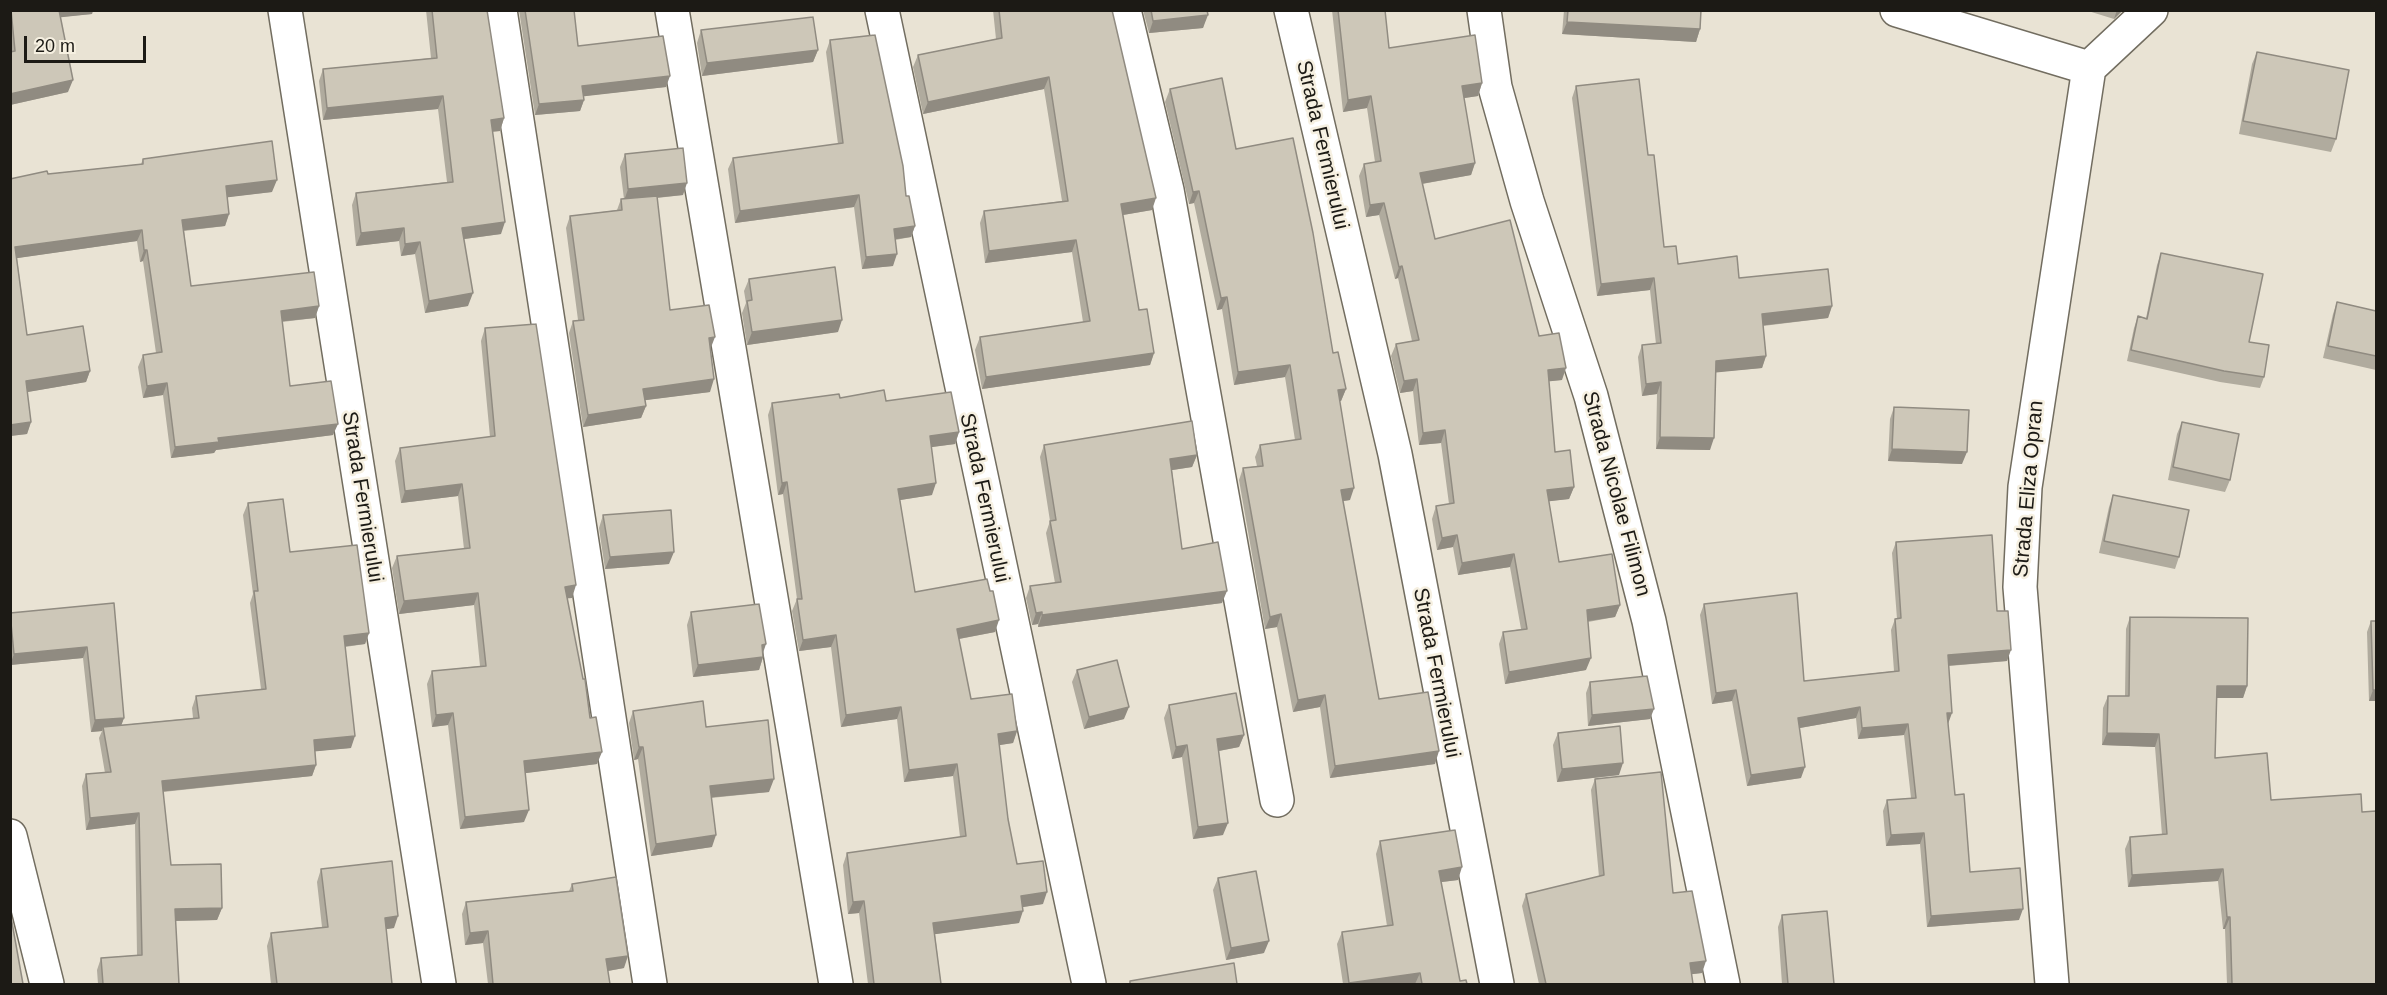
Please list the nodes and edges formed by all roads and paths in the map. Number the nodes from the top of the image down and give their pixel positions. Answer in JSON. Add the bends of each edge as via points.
{"nodes":[{"id":1,"x":285,"y":10,"type":"edge"},
{"id":2,"x":500,"y":10,"type":"edge"},
{"id":3,"x":672,"y":10,"type":"edge"},
{"id":4,"x":882,"y":10,"type":"edge"},
{"id":5,"x":1124,"y":10,"type":"edge"},
{"id":6,"x":1291,"y":10,"type":"edge"},
{"id":7,"x":1484,"y":10,"type":"edge"},
{"id":8,"x":1897,"y":10,"type":"edge"},
{"id":9,"x":2151,"y":10,"type":"edge"},
{"id":10,"x":2089,"y":68,"type":"junction"},
{"id":11,"x":1277,"y":800,"type":"dead end"},
{"id":12,"x":10,"y":836,"type":"edge"},
{"id":13,"x":47,"y":984,"type":"edge"},
{"id":14,"x":439,"y":984,"type":"edge"},
{"id":15,"x":650,"y":984,"type":"edge"},
{"id":16,"x":836,"y":984,"type":"edge"},
{"id":17,"x":1089,"y":984,"type":"edge"},
{"id":18,"x":1497,"y":984,"type":"edge"},
{"id":19,"x":1723,"y":984,"type":"edge"},
{"id":20,"x":2052,"y":984,"type":"edge"}],
"edges":[{"from":1,"to":14,"type":"street","name":"Strada Fermierului"},
{"from":2,"to":15,"type":"street"},
{"from":3,"to":16,"type":"street"},
{"from":4,"to":17,"type":"street","name":"Strada Fermierului"},
{"from":5,"to":11,"type":"street","via":[[1167,190]]},
{"from":6,"to":18,"type":"street","name":"Strada Fermierului","via":[[1395,453]]},
{"from":7,"to":19,"type":"street","name":"Strada Nicolae Filimon","via":[[1495,87],[1527,201],[1591,396],[1649,621]]},
{"from":8,"to":10,"type":"street"},
{"from":9,"to":10,"type":"street"},
{"from":10,"to":20,"type":"street","name":"Strada Eliza Opran","via":[[2025,487],[2020,587]]},
{"from":12,"to":13,"type":"street"}]}
